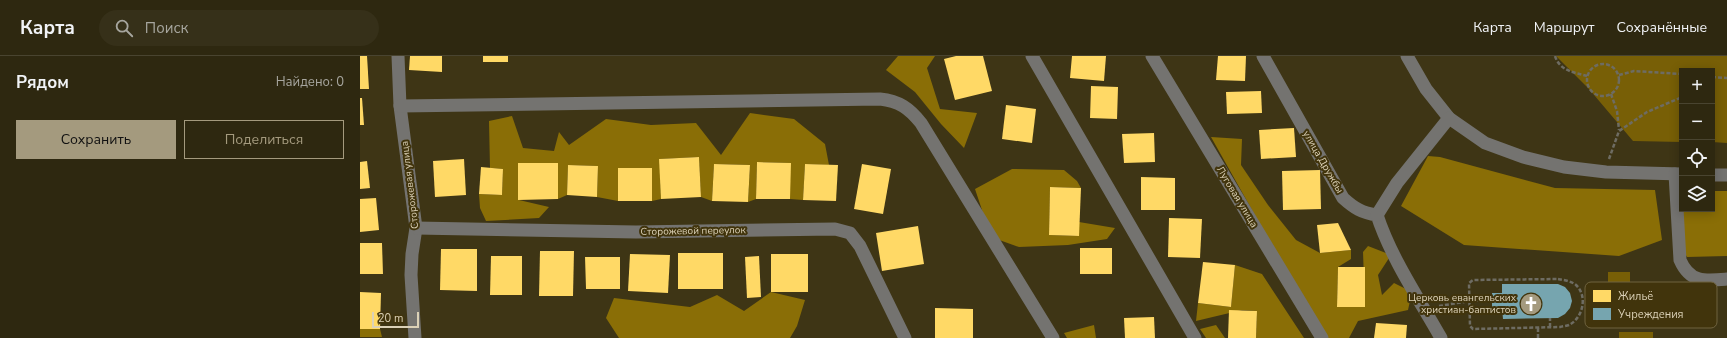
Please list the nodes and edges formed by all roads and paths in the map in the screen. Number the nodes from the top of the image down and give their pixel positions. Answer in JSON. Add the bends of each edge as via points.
{"nodes":[{"id":1,"x":398,"y":56,"type":"edge"},
{"id":2,"x":1032,"y":56,"type":"edge"},
{"id":3,"x":1152,"y":56,"type":"edge"},
{"id":4,"x":1263,"y":56,"type":"edge"},
{"id":5,"x":1407,"y":56,"type":"edge"},
{"id":6,"x":1555,"y":56,"type":"edge"},
{"id":7,"x":1679,"y":74,"type":"edge"},
{"id":8,"x":1619,"y":75,"type":"junction"},
{"id":9,"x":1587,"y":76,"type":"junction"},
{"id":10,"x":1715,"y":77,"type":"edge"},
{"id":11,"x":1727,"y":78,"type":"edge"},
{"id":12,"x":1611,"y":94,"type":"junction"},
{"id":13,"x":1679,"y":98,"type":"edge"},
{"id":14,"x":400,"y":106,"type":"junction"},
{"id":15,"x":1449,"y":118,"type":"junction"},
{"id":16,"x":1619,"y":130,"type":"junction"},
{"id":17,"x":1606,"y":172,"type":"junction"},
{"id":18,"x":1678,"y":174,"type":"edge"},
{"id":19,"x":1715,"y":174,"type":"edge"},
{"id":20,"x":1727,"y":175,"type":"edge"},
{"id":21,"x":1377,"y":215,"type":"junction"},
{"id":22,"x":416,"y":228,"type":"junction"},
{"id":23,"x":1727,"y":279,"type":"edge"},
{"id":24,"x":1492,"y":300,"type":"dead end"},
{"id":25,"x":1470,"y":301,"type":"junction"},
{"id":26,"x":1427,"y":313,"type":"junction"},
{"id":27,"x":1550,"y":318,"type":"dead end"},
{"id":28,"x":1538,"y":327,"type":"junction"},
{"id":29,"x":1550,"y":327,"type":"junction"},
{"id":30,"x":416,"y":338,"type":"edge"},
{"id":31,"x":905,"y":338,"type":"edge"},
{"id":32,"x":1053,"y":338,"type":"edge"},
{"id":33,"x":1195,"y":338,"type":"edge"},
{"id":34,"x":1322,"y":338,"type":"edge"},
{"id":35,"x":1440,"y":338,"type":"edge"},
{"id":36,"x":1538,"y":338,"type":"edge"}],
"edges":[{"from":1,"to":14,"type":"street","name":"Сторожевая улица"},
{"from":2,"to":33,"type":"street"},
{"from":3,"to":34,"type":"street","name":"Луговая улица"},
{"from":4,"to":21,"type":"street","name":"улица Дружбы","via":[[1343,198],[1354,208]]},
{"from":5,"to":15,"type":"street","via":[[1426,89]]},
{"from":6,"to":9,"type":"path","via":[[1557,64]]},
{"from":7,"to":8,"type":"path","via":[[1634,71]]},
{"from":8,"to":9,"type":"path","via":[[1612,66],[1600,64],[1594,66]]},
{"from":8,"to":12,"type":"path","via":[[1618,87]]},
{"from":9,"to":12,"type":"path","via":[[1589,89],[1594,94]]},
{"from":10,"to":11,"type":"path"},
{"from":12,"to":16,"type":"path","via":[[1617,111]]},
{"from":13,"to":16,"type":"path","via":[[1647,112]]},
{"from":14,"to":22,"type":"street","name":"Сторожевая улица"},
{"from":14,"to":32,"type":"street","via":[[880,99],[893,101],[904,105],[921,122]]},
{"from":15,"to":17,"type":"street","via":[[1485,143],[1523,157],[1564,168]]},
{"from":15,"to":21,"type":"street","via":[[1397,183]]},
{"from":16,"to":17,"type":"path"},
{"from":17,"to":18,"type":"street"},
{"from":18,"to":23,"type":"street","via":[[1680,260],[1684,270],[1700,280]]},
{"from":19,"to":20,"type":"street"},
{"from":21,"to":26,"type":"street","via":[[1385,237]]},
{"from":22,"to":30,"type":"street","name":"Сторожевая улица","via":[[411,275]]},
{"from":22,"to":31,"type":"street","name":"Сторожевой переулок","via":[[636,232],[835,229],[850,233],[860,246]]},
{"from":24,"to":25,"type":"path"},
{"from":25,"to":26,"type":"path","via":[[1442,305]]},
{"from":25,"to":28,"type":"path","via":[[1470,326],[1473,329]]},
{"from":25,"to":29,"type":"path","via":[[1469,283],[1473,280],[1568,280],[1581,292],[1582,311],[1569,325]]},
{"from":26,"to":35,"type":"street"},
{"from":27,"to":29,"type":"path"},
{"from":28,"to":29,"type":"path"},
{"from":28,"to":36,"type":"path"}]}
